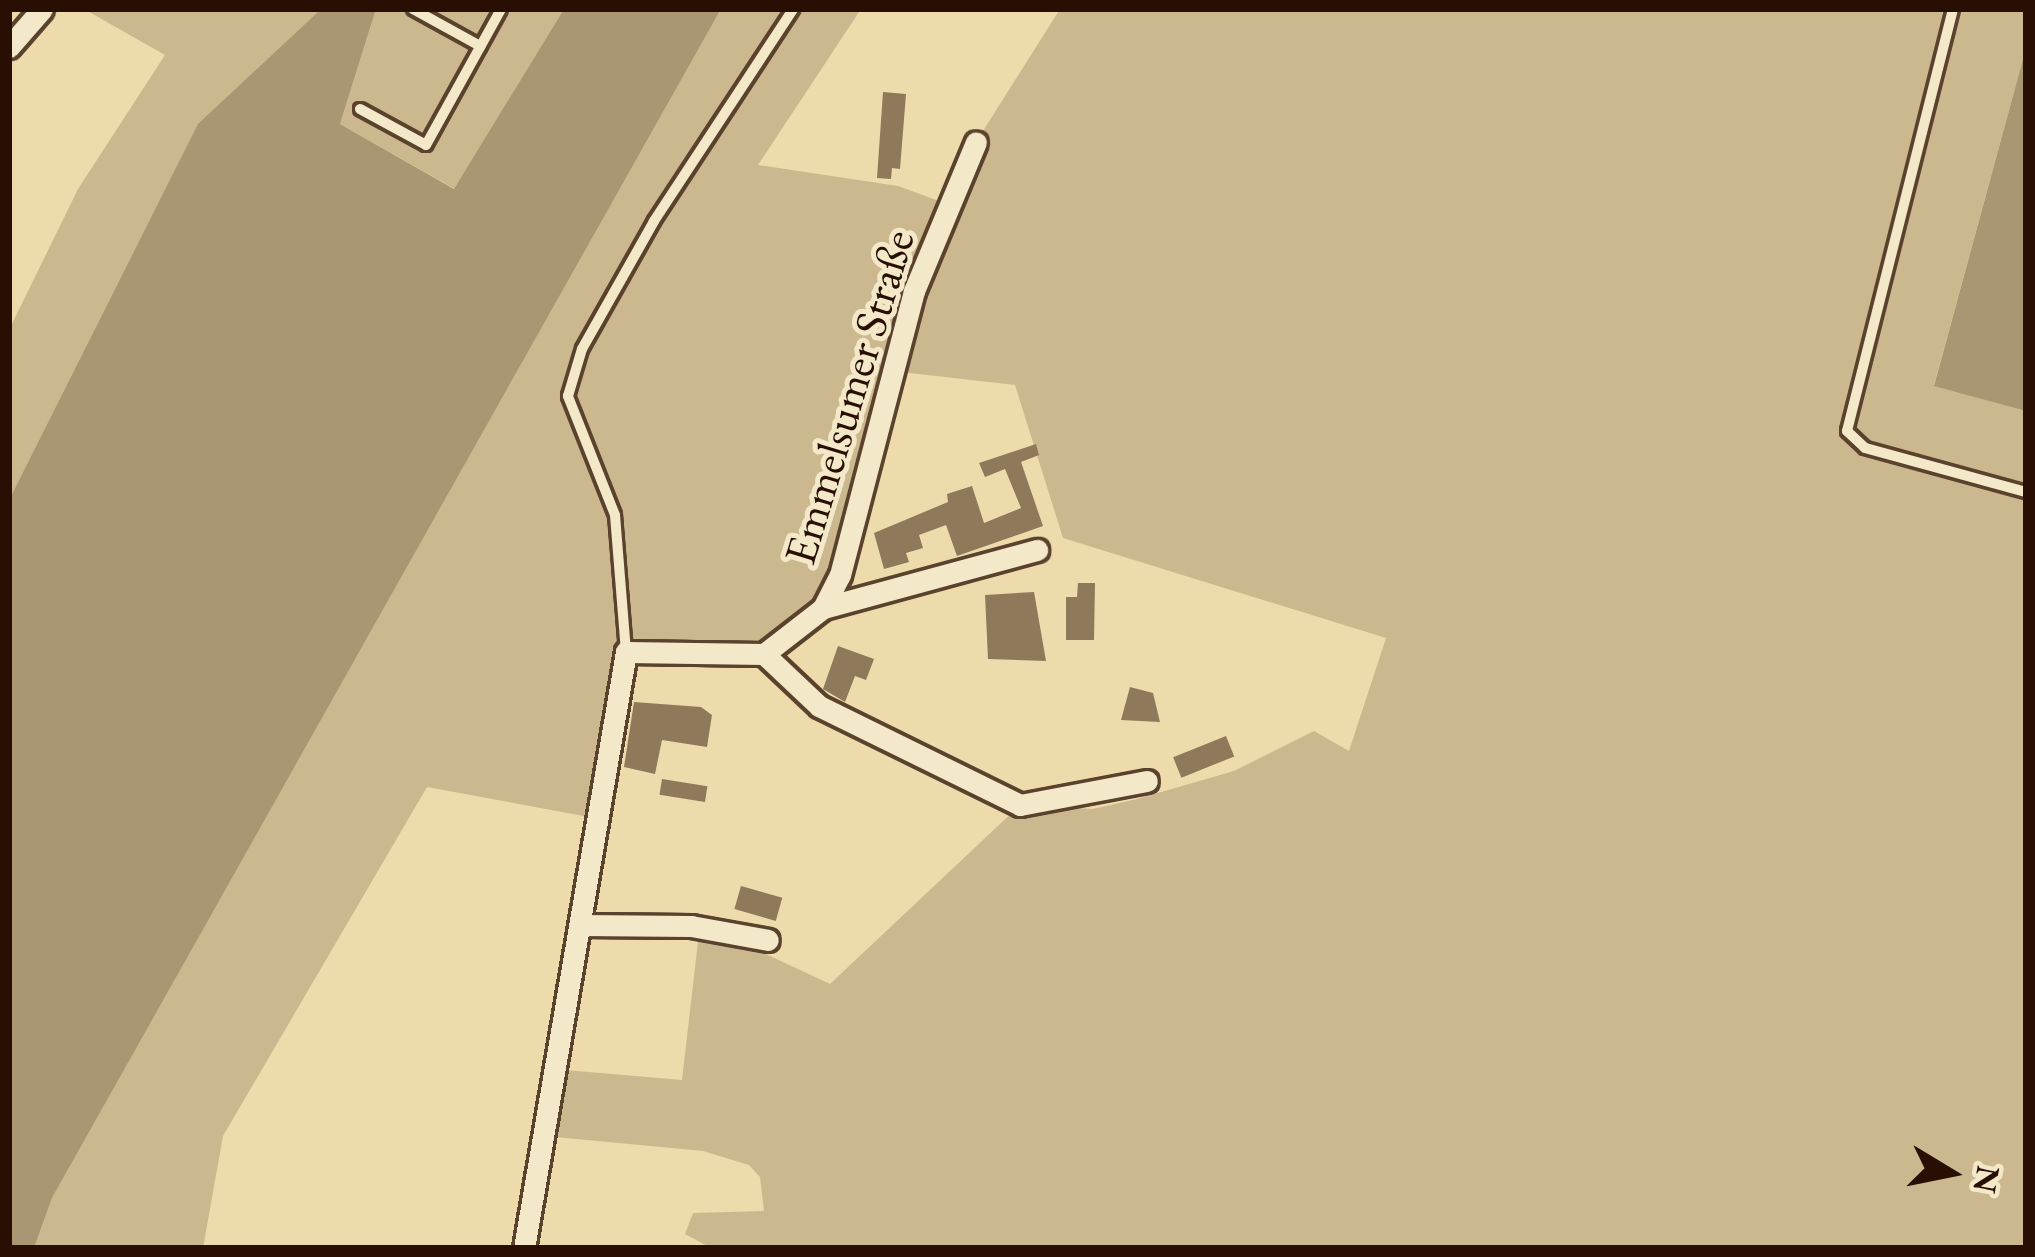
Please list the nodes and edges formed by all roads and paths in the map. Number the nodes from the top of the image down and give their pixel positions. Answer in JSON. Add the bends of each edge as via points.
{"nodes":[{"id":1,"x":42,"y":9,"type":"edge"},
{"id":2,"x":413,"y":9,"type":"edge"},
{"id":3,"x":501,"y":9,"type":"edge"},
{"id":4,"x":793,"y":9,"type":"edge"},
{"id":5,"x":1953,"y":9,"type":"edge"},
{"id":6,"x":480,"y":46,"type":"junction"},
{"id":7,"x":9,"y":47,"type":"edge"},
{"id":8,"x":360,"y":109,"type":"dead end"},
{"id":9,"x":976,"y":142,"type":"dead end"},
{"id":10,"x":2026,"y":492,"type":"edge"},
{"id":11,"x":1037,"y":550,"type":"dead end"},
{"id":12,"x":824,"y":608,"type":"junction"},
{"id":13,"x":626,"y":652,"type":"junction"},
{"id":14,"x":764,"y":654,"type":"junction"},
{"id":15,"x":1147,"y":781,"type":"dead end"},
{"id":16,"x":581,"y":925,"type":"junction"},
{"id":17,"x":768,"y":940,"type":"dead end"},
{"id":18,"x":524,"y":1248,"type":"edge"}],
"edges":[{"from":1,"to":7,"type":"street"},
{"from":2,"to":6,"type":"lane"},
{"from":3,"to":6,"type":"lane"},
{"from":4,"to":13,"type":"lane","via":[[654,221],[582,349],[568,396],[615,515]]},
{"from":5,"to":10,"type":"lane","via":[[1846,431],[1864,448]]},
{"from":6,"to":8,"type":"lane","via":[[426,145]]},
{"from":9,"to":12,"type":"street","name":"Emmelsumer Straße","via":[[914,291],[840,575]]},
{"from":11,"to":12,"type":"street","name":"Emmelsumer Straße"},
{"from":12,"to":14,"type":"street","name":"Emmelsumer Straße"},
{"from":13,"to":14,"type":"street"},
{"from":13,"to":16,"type":"street"},
{"from":14,"to":15,"type":"street","via":[[819,706],[1020,805]]},
{"from":16,"to":17,"type":"street","via":[[691,926]]},
{"from":16,"to":18,"type":"street"}]}
